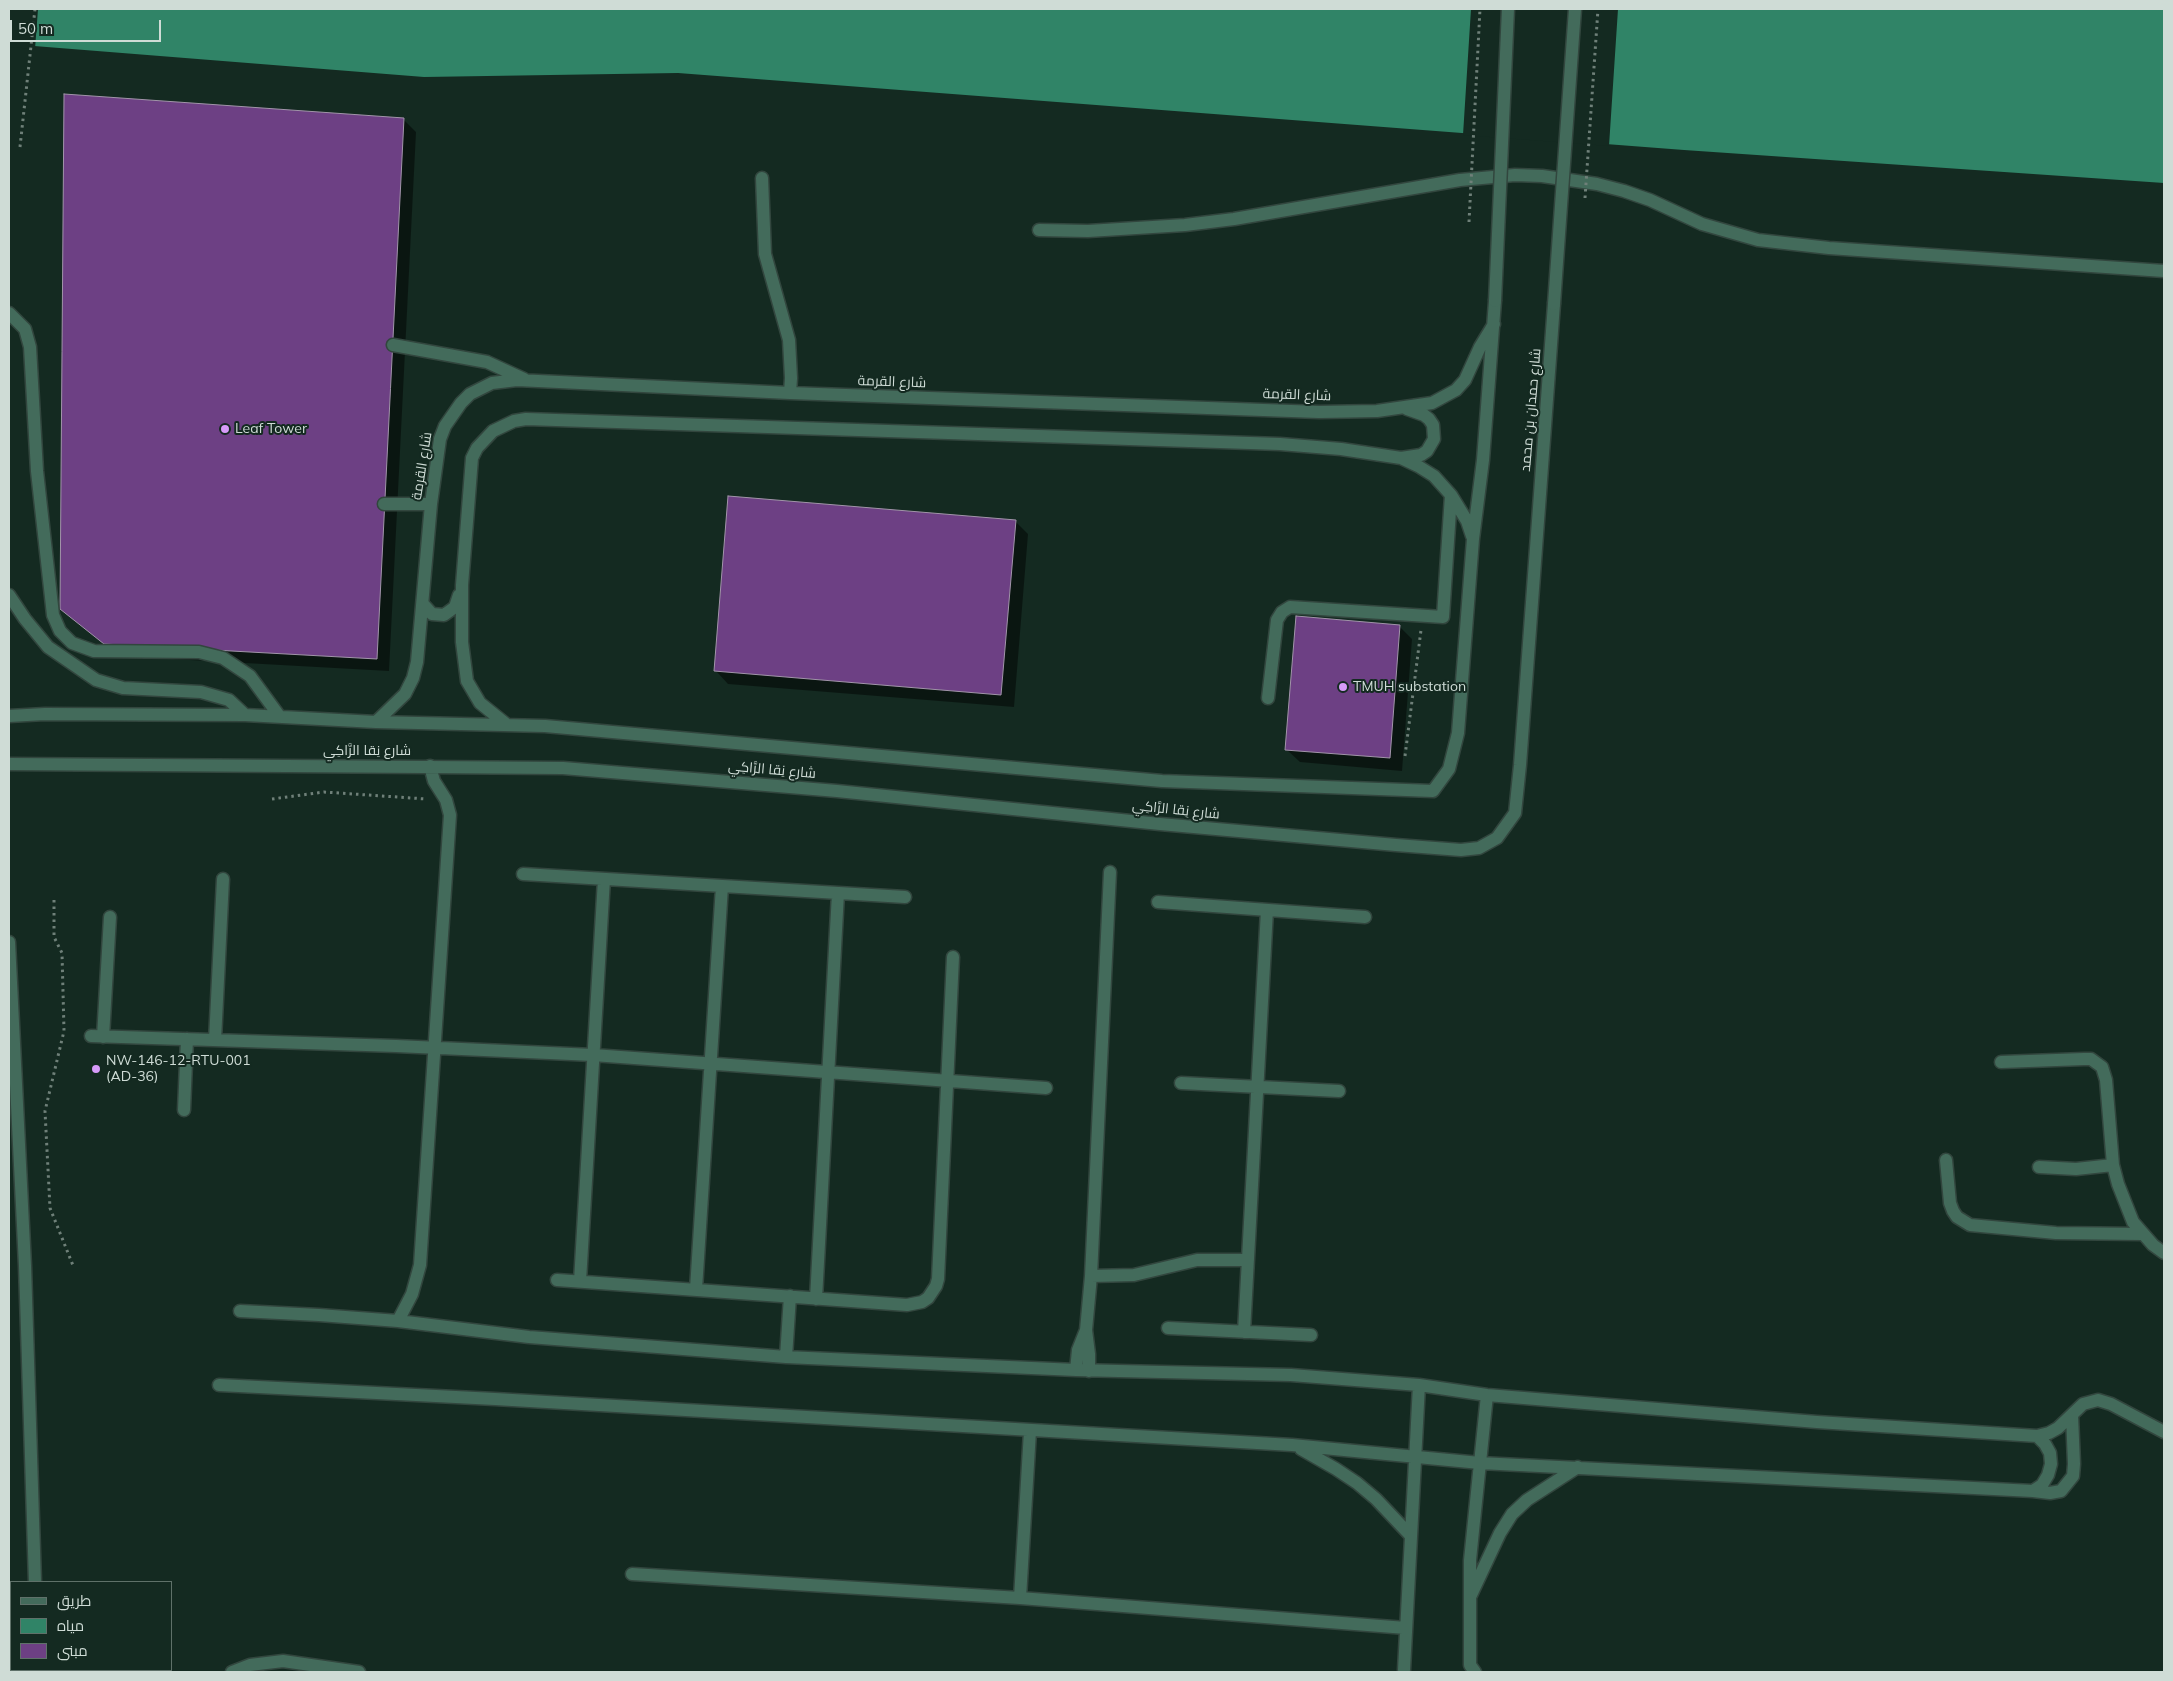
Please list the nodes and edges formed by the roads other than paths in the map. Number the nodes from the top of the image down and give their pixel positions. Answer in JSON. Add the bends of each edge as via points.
{"nodes":[{"id":1,"x":1508,"y":9,"type":"edge"},
{"id":2,"x":1575,"y":9,"type":"edge"},
{"id":3,"x":762,"y":178,"type":"dead end"},
{"id":4,"x":1039,"y":230,"type":"dead end"},
{"id":5,"x":2164,"y":271,"type":"edge"},
{"id":6,"x":9,"y":313,"type":"edge"},
{"id":7,"x":1495,"y":323,"type":"junction"},
{"id":8,"x":393,"y":345,"type":"dead end"},
{"id":9,"x":529,"y":381,"type":"junction"},
{"id":10,"x":790,"y":393,"type":"junction"},
{"id":11,"x":1403,"y":408,"type":"junction"},
{"id":12,"x":1401,"y":458,"type":"junction"},
{"id":13,"x":1451,"y":494,"type":"junction"},
{"id":14,"x":384,"y":504,"type":"dead end"},
{"id":15,"x":431,"y":504,"type":"junction"},
{"id":16,"x":1473,"y":539,"type":"junction"},
{"id":17,"x":462,"y":585,"type":"junction"},
{"id":18,"x":9,"y":594,"type":"edge"},
{"id":19,"x":422,"y":604,"type":"junction"},
{"id":20,"x":1268,"y":698,"type":"dead end"},
{"id":21,"x":244,"y":715,"type":"junction"},
{"id":22,"x":9,"y":716,"type":"edge"},
{"id":23,"x":280,"y":716,"type":"junction"},
{"id":24,"x":376,"y":722,"type":"junction"},
{"id":25,"x":506,"y":724,"type":"junction"},
{"id":26,"x":9,"y":764,"type":"edge"},
{"id":27,"x":430,"y":766,"type":"junction"},
{"id":28,"x":1515,"y":812,"type":"joint"},
{"id":29,"x":1110,"y":872,"type":"dead end"},
{"id":30,"x":523,"y":874,"type":"dead end"},
{"id":31,"x":223,"y":879,"type":"dead end"},
{"id":32,"x":604,"y":879,"type":"junction"},
{"id":33,"x":722,"y":886,"type":"junction"},
{"id":34,"x":838,"y":893,"type":"junction"},
{"id":35,"x":905,"y":897,"type":"dead end"},
{"id":36,"x":1158,"y":902,"type":"dead end"},
{"id":37,"x":1267,"y":910,"type":"junction"},
{"id":38,"x":110,"y":917,"type":"dead end"},
{"id":39,"x":1366,"y":917,"type":"dead end"},
{"id":40,"x":9,"y":942,"type":"edge"},
{"id":41,"x":953,"y":957,"type":"dead end"},
{"id":42,"x":187,"y":1039,"type":"junction"},
{"id":43,"x":215,"y":1040,"type":"junction"},
{"id":44,"x":434,"y":1047,"type":"junction"},
{"id":45,"x":593,"y":1055,"type":"junction"},
{"id":46,"x":2001,"y":1062,"type":"dead end"},
{"id":47,"x":710,"y":1063,"type":"junction"},
{"id":48,"x":828,"y":1071,"type":"junction"},
{"id":49,"x":946,"y":1080,"type":"junction"},
{"id":50,"x":1180,"y":1083,"type":"dead end"},
{"id":51,"x":1258,"y":1087,"type":"junction"},
{"id":52,"x":1046,"y":1088,"type":"dead end"},
{"id":53,"x":1339,"y":1091,"type":"dead end"},
{"id":54,"x":184,"y":1110,"type":"dead end"},
{"id":55,"x":1946,"y":1160,"type":"dead end"},
{"id":56,"x":2113,"y":1165,"type":"junction"},
{"id":57,"x":2040,"y":1167,"type":"dead end"},
{"id":58,"x":2142,"y":1234,"type":"junction"},
{"id":59,"x":2164,"y":1253,"type":"edge"},
{"id":60,"x":1248,"y":1260,"type":"junction"},
{"id":61,"x":1091,"y":1276,"type":"junction"},
{"id":62,"x":557,"y":1280,"type":"dead end"},
{"id":63,"x":580,"y":1281,"type":"junction"},
{"id":64,"x":696,"y":1289,"type":"junction"},
{"id":65,"x":790,"y":1296,"type":"junction"},
{"id":66,"x":816,"y":1299,"type":"junction"},
{"id":67,"x":240,"y":1311,"type":"dead end"},
{"id":68,"x":398,"y":1321,"type":"junction"},
{"id":69,"x":1168,"y":1328,"type":"dead end"},
{"id":70,"x":1244,"y":1332,"type":"junction"},
{"id":71,"x":1311,"y":1336,"type":"dead end"},
{"id":72,"x":786,"y":1357,"type":"junction"},
{"id":73,"x":1083,"y":1370,"type":"junction"},
{"id":74,"x":219,"y":1385,"type":"dead end"},
{"id":75,"x":1419,"y":1386,"type":"junction"},
{"id":76,"x":1487,"y":1395,"type":"junction"},
{"id":77,"x":2072,"y":1415,"type":"junction"},
{"id":78,"x":1030,"y":1430,"type":"junction"},
{"id":79,"x":2164,"y":1432,"type":"edge"},
{"id":80,"x":2037,"y":1436,"type":"junction"},
{"id":81,"x":1292,"y":1445,"type":"junction"},
{"id":82,"x":1415,"y":1456,"type":"junction"},
{"id":83,"x":1480,"y":1462,"type":"junction"},
{"id":84,"x":1578,"y":1467,"type":"junction"},
{"id":85,"x":2032,"y":1491,"type":"junction"},
{"id":86,"x":1411,"y":1536,"type":"junction"},
{"id":87,"x":632,"y":1574,"type":"dead end"},
{"id":88,"x":36,"y":1580,"type":"edge"},
{"id":89,"x":1020,"y":1598,"type":"junction"},
{"id":90,"x":1469,"y":1600,"type":"junction"},
{"id":91,"x":1406,"y":1628,"type":"junction"},
{"id":92,"x":1404,"y":1670,"type":"dead end"},
{"id":93,"x":232,"y":1672,"type":"edge"},
{"id":94,"x":359,"y":1672,"type":"edge"},
{"id":95,"x":1476,"y":1672,"type":"edge"}],
"edges":[{"from":1,"to":7,"type":"street","bridge":true},
{"from":2,"to":28,"type":"street","name":"شارع حمدان بن محمد","bridge":true},
{"from":3,"to":10,"type":"street","via":[[765,254],[789,340]]},
{"from":4,"to":5,"type":"street","via":[[1088,231],[1186,225],[1460,180],[1542,176],[1624,191],[1702,224],[1758,240],[1829,248]]},
{"from":6,"to":23,"type":"street","via":[[21,323],[29,340],[37,471],[53,615],[60,631],[72,643],[94,651],[199,652],[223,658],[250,676]]},
{"from":7,"to":11,"type":"street","name":"شارع القرمة","via":[[1465,380],[1456,390],[1432,403]]},
{"from":7,"to":16,"type":"street"},
{"from":8,"to":9,"type":"street","via":[[487,362]]},
{"from":9,"to":10,"type":"street","name":"شارع القرمة"},
{"from":9,"to":15,"type":"street","name":"شارع القرمة","via":[[504,380],[481,388],[470,394],[452,414],[440,439]]},
{"from":10,"to":11,"type":"street","name":"شارع القرمة","via":[[1319,412]]},
{"from":11,"to":12,"type":"street","via":[[1424,415],[1433,425],[1434,439],[1427,451]]},
{"from":12,"to":13,"type":"street","via":[[1434,476]]},
{"from":12,"to":17,"type":"street","via":[[1280,444],[514,421],[493,431],[472,458]]},
{"from":13,"to":16,"type":"street","via":[[1467,521]]},
{"from":13,"to":20,"type":"street","via":[[1443,617],[1290,607],[1277,620]]},
{"from":14,"to":15,"type":"street"},
{"from":15,"to":19,"type":"street","name":"شارع القرمة"},
{"from":16,"to":25,"type":"street","name":"شارع نِقا الرَّاكِي","via":[[1458,733],[1449,769],[1433,791],[1162,780]]},
{"from":17,"to":19,"type":"street","via":[[455,607],[444,614],[432,614]]},
{"from":17,"to":25,"type":"street","via":[[462,642],[467,681],[480,703]]},
{"from":18,"to":21,"type":"street","via":[[48,646],[96,680],[124,688],[208,694],[229,700]]},
{"from":19,"to":24,"type":"street","name":"شارع القرمة","via":[[413,678],[402,698]]},
{"from":21,"to":22,"type":"street","name":"شارع نِقا الرَّاكِي"},
{"from":21,"to":23,"type":"street","name":"شارع نِقا الرَّاكِي"},
{"from":23,"to":24,"type":"street","name":"شارع نِقا الرَّاكِي"},
{"from":24,"to":25,"type":"street","name":"شارع نِقا الرَّاكِي"},
{"from":26,"to":27,"type":"street","name":"شارع نِقا الرَّاكِي"},
{"from":27,"to":28,"type":"street","name":"شارع نِقا الرَّاكِي","via":[[562,768],[808,788],[1160,824],[1461,850],[1490,844]]},
{"from":27,"to":44,"type":"street","via":[[450,815]]},
{"from":29,"to":61,"type":"street"},
{"from":30,"to":32,"type":"street"},
{"from":31,"to":43,"type":"street"},
{"from":32,"to":33,"type":"street"},
{"from":32,"to":45,"type":"street"},
{"from":33,"to":34,"type":"street"},
{"from":33,"to":47,"type":"street"},
{"from":34,"to":35,"type":"street"},
{"from":34,"to":48,"type":"street"},
{"from":36,"to":37,"type":"street"},
{"from":37,"to":39,"type":"street"},
{"from":37,"to":51,"type":"street"},
{"from":38,"to":42,"type":"street","via":[[97,1036]]},
{"from":40,"to":88,"type":"street"},
{"from":41,"to":49,"type":"street"},
{"from":42,"to":43,"type":"street"},
{"from":42,"to":54,"type":"street"},
{"from":43,"to":44,"type":"street"},
{"from":44,"to":45,"type":"street"},
{"from":44,"to":68,"type":"street","via":[[420,1265],[412,1294]]},
{"from":45,"to":47,"type":"street"},
{"from":45,"to":63,"type":"street"},
{"from":46,"to":56,"type":"street","via":[[2084,1059],[2097,1062],[2105,1074]]},
{"from":47,"to":48,"type":"street"},
{"from":47,"to":64,"type":"street"},
{"from":48,"to":49,"type":"street"},
{"from":48,"to":66,"type":"street"},
{"from":49,"to":52,"type":"street"},
{"from":49,"to":66,"type":"street","via":[[938,1279],[933,1292],[922,1302],[907,1306]]},
{"from":50,"to":51,"type":"street"},
{"from":51,"to":53,"type":"street"},
{"from":51,"to":60,"type":"street"},
{"from":55,"to":58,"type":"street","via":[[1950,1203],[1957,1217],[1970,1225],[2056,1234]]},
{"from":56,"to":57,"type":"street","via":[[2076,1169]]},
{"from":56,"to":58,"type":"street","via":[[2124,1204]]},
{"from":58,"to":59,"type":"street"},
{"from":60,"to":61,"type":"street","via":[[1197,1260],[1134,1275]]},
{"from":60,"to":70,"type":"street"},
{"from":61,"to":73,"type":"street","via":[[1086,1330],[1078,1350]]},
{"from":62,"to":63,"type":"street"},
{"from":63,"to":64,"type":"street"},
{"from":64,"to":65,"type":"street"},
{"from":65,"to":66,"type":"street"},
{"from":65,"to":72,"type":"street"},
{"from":67,"to":68,"type":"street"},
{"from":68,"to":72,"type":"street","via":[[529,1337]]},
{"from":69,"to":70,"type":"street"},
{"from":70,"to":71,"type":"street"},
{"from":72,"to":73,"type":"street"},
{"from":73,"to":75,"type":"street","via":[[1291,1375]]},
{"from":74,"to":78,"type":"street"},
{"from":75,"to":76,"type":"street"},
{"from":75,"to":82,"type":"street"},
{"from":76,"to":80,"type":"street"},
{"from":76,"to":83,"type":"street"},
{"from":77,"to":79,"type":"street","via":[[2083,1404],[2098,1400]]},
{"from":77,"to":80,"type":"street","via":[[2058,1428]]},
{"from":77,"to":85,"type":"street","via":[[2074,1470],[2070,1482],[2056,1493]]},
{"from":78,"to":81,"type":"street"},
{"from":78,"to":89,"type":"street"},
{"from":80,"to":85,"type":"street","via":[[2050,1454],[2050,1464],[2042,1484]]},
{"from":81,"to":82,"type":"street"},
{"from":81,"to":86,"type":"street","via":[[1357,1483]]},
{"from":82,"to":83,"type":"street"},
{"from":82,"to":86,"type":"street"},
{"from":83,"to":84,"type":"street"},
{"from":83,"to":90,"type":"street"},
{"from":84,"to":85,"type":"street"},
{"from":84,"to":90,"type":"street","via":[[1527,1500],[1512,1514],[1500,1532]]},
{"from":86,"to":91,"type":"street"},
{"from":87,"to":89,"type":"street"},
{"from":89,"to":91,"type":"street"},
{"from":90,"to":95,"type":"street","via":[[1470,1665]]},
{"from":91,"to":92,"type":"street"},
{"from":93,"to":94,"type":"street","via":[[250,1665],[283,1661]]}]}
